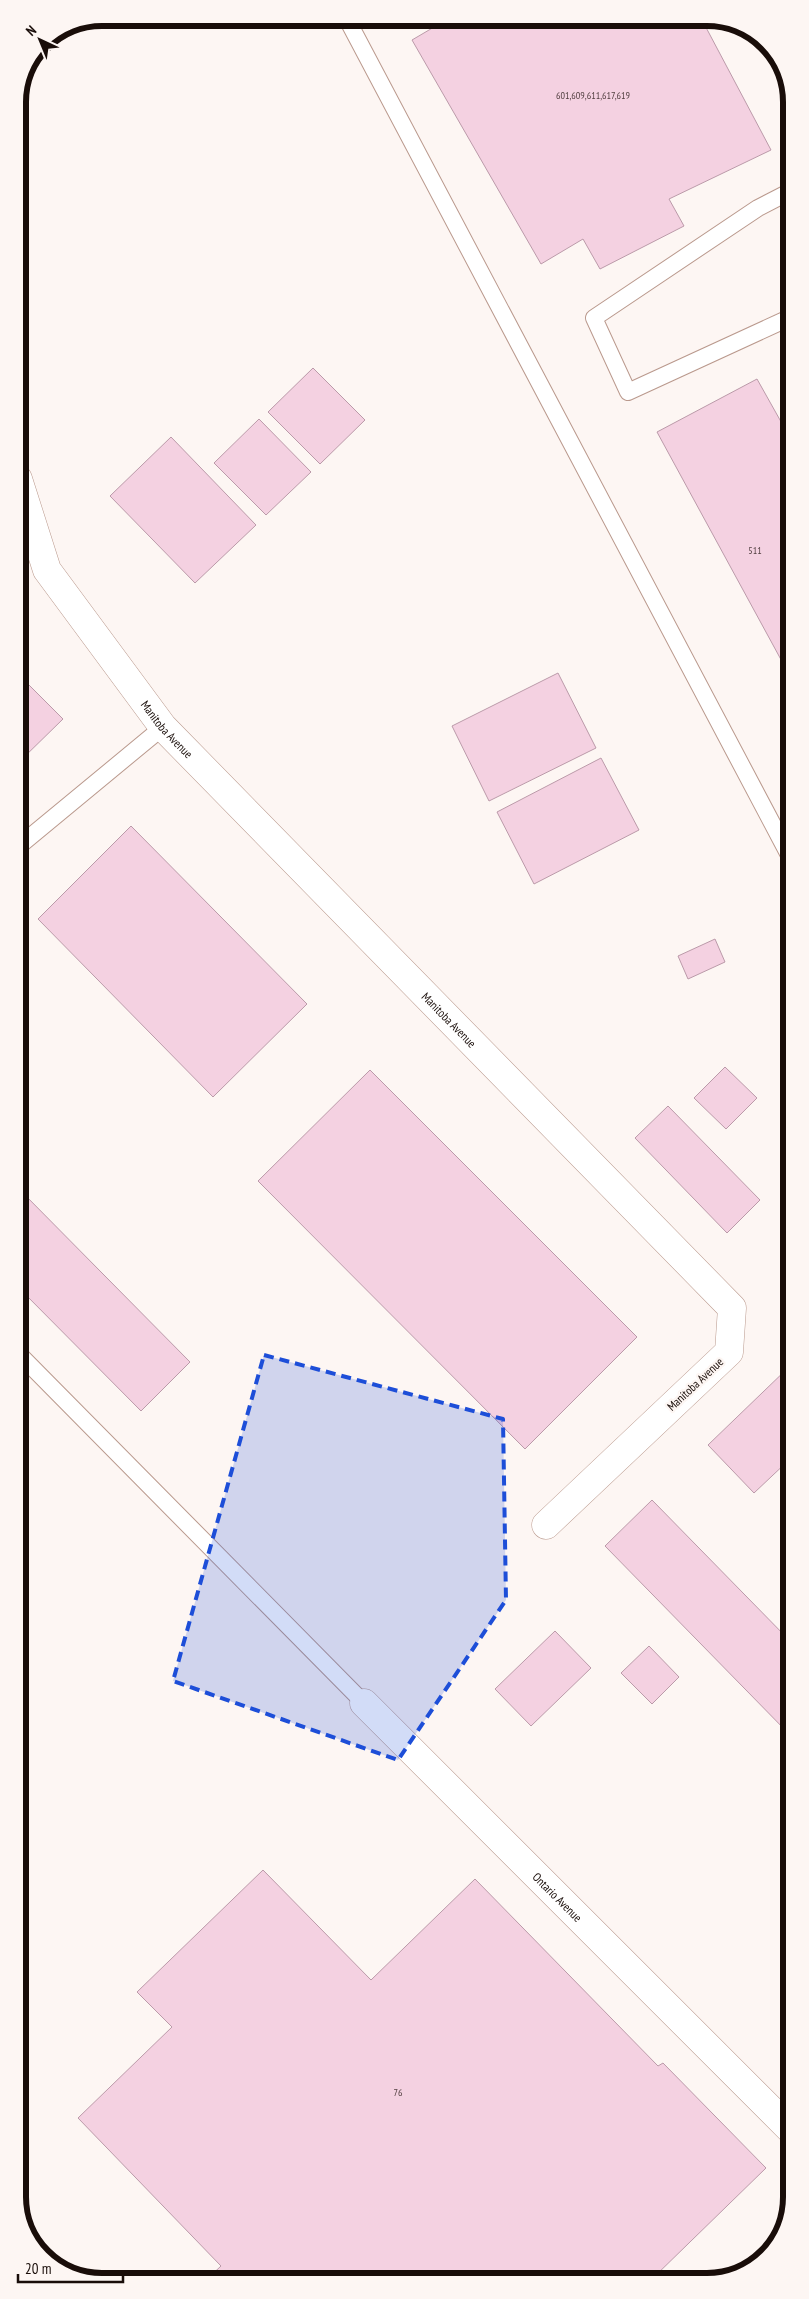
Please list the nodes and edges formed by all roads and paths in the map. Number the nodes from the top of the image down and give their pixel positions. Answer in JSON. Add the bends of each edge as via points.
{"nodes":[{"id":1,"x":351,"y":26,"type":"edge"},
{"id":2,"x":783,"y":195,"type":"edge"},
{"id":3,"x":783,"y":321,"type":"edge"},
{"id":4,"x":26,"y":504,"type":"edge"},
{"id":5,"x":163,"y":727,"type":"junction"},
{"id":6,"x":26,"y":840,"type":"edge"},
{"id":7,"x":783,"y":844,"type":"edge"},
{"id":8,"x":26,"y":1361,"type":"edge"},
{"id":9,"x":546,"y":1525,"type":"dead end"},
{"id":10,"x":364,"y":1703,"type":"joint"},
{"id":11,"x":783,"y":2122,"type":"edge"}],
"edges":[{"from":1,"to":7,"type":"lane"},
{"from":2,"to":3,"type":"lane","via":[[758,208],[594,318],[628,392]]},
{"from":4,"to":5,"type":"street","name":"Manitoba Avenue","via":[[47,570]]},
{"from":5,"to":6,"type":"lane"},
{"from":5,"to":9,"type":"street","name":"Manitoba Avenue","via":[[732,1308],[729,1352]]},
{"from":8,"to":10,"type":"lane","name":"Ontario Avenue"},
{"from":10,"to":11,"type":"street","name":"Ontario Avenue"}]}
